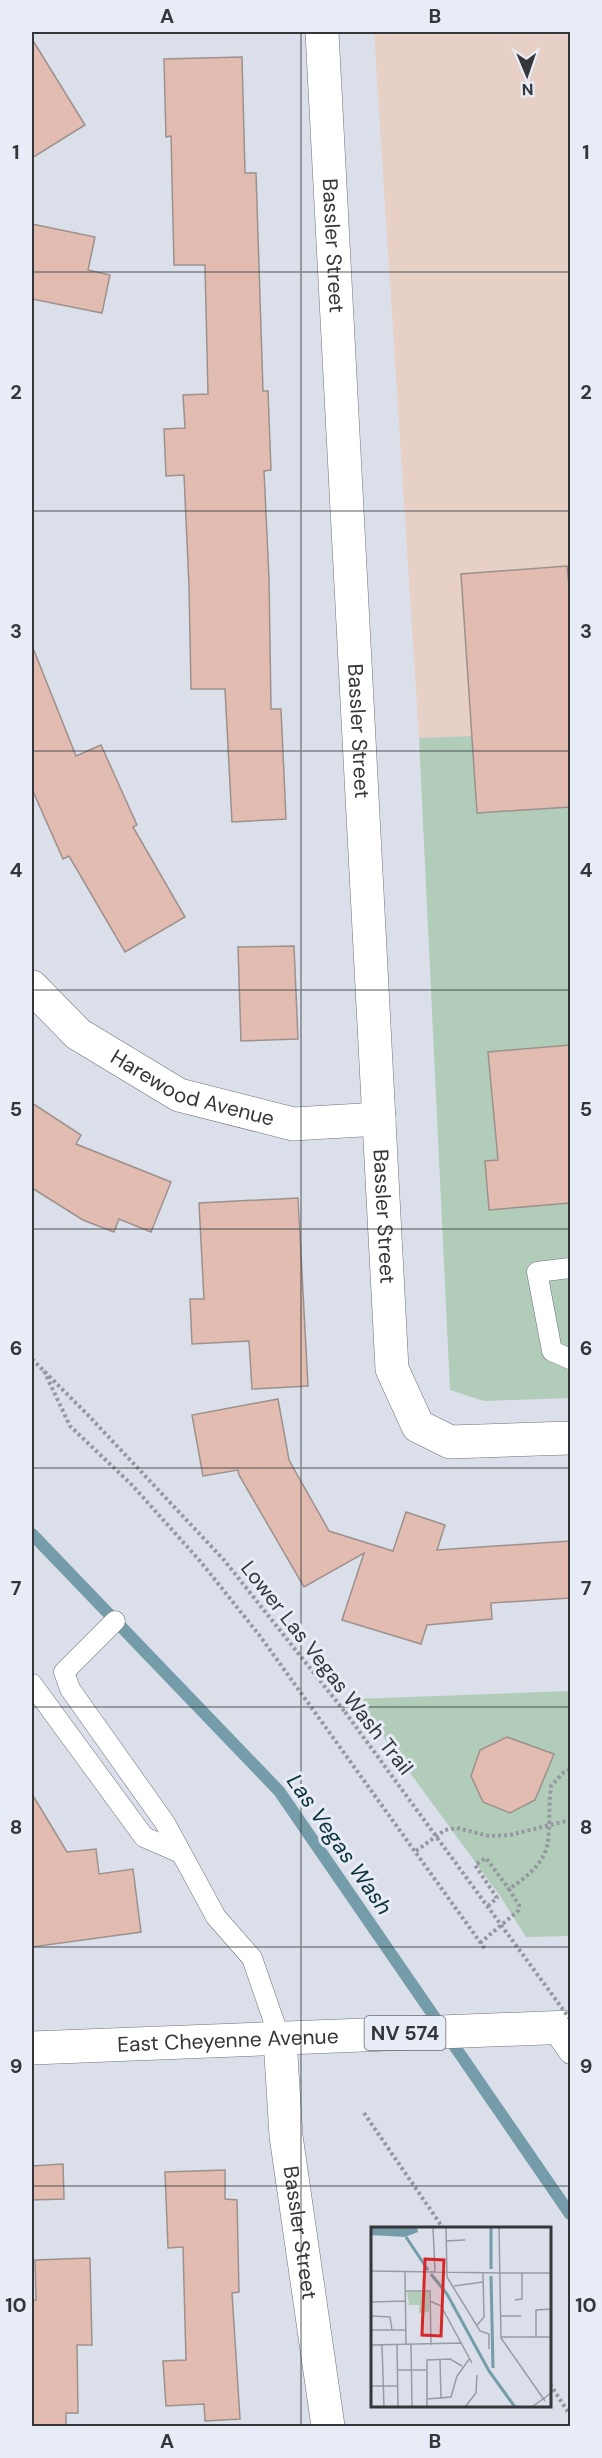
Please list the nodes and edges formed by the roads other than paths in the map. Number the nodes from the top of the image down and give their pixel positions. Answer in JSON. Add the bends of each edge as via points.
{"nodes":[{"id":1,"x":322,"y":32,"type":"edge"},
{"id":2,"x":32,"y":987,"type":"edge"},
{"id":3,"x":379,"y":1119,"type":"junction"},
{"id":4,"x":570,"y":1268,"type":"edge"},
{"id":5,"x":570,"y":1359,"type":"edge"},
{"id":6,"x":570,"y":1438,"type":"edge"},
{"id":7,"x":115,"y":1621,"type":"dead end"},
{"id":8,"x":32,"y":1684,"type":"edge"},
{"id":9,"x":181,"y":1853,"type":"junction"},
{"id":10,"x":556,"y":2025,"type":"edge"},
{"id":11,"x":280,"y":2039,"type":"junction"},
{"id":12,"x":32,"y":2048,"type":"edge"},
{"id":13,"x":570,"y":2054,"type":"edge"},
{"id":14,"x":328,"y":2427,"type":"edge"}],
"edges":[{"from":1,"to":3,"type":"street","name":"Bassler Street"},
{"from":2,"to":3,"type":"street","name":"Harewood Avenue","via":[[78,1034],[179,1095],[293,1124]]},
{"from":3,"to":6,"type":"street","name":"Bassler Street","via":[[392,1369],[418,1426],[450,1442]]},
{"from":4,"to":5,"type":"lane","via":[[537,1272],[552,1351]]},
{"from":7,"to":9,"type":"lane","via":[[64,1672],[70,1689],[165,1822]]},
{"from":8,"to":9,"type":"lane","via":[[144,1837]]},
{"from":9,"to":11,"type":"lane","via":[[216,1917],[252,1958]]},
{"from":10,"to":11,"type":"street","name":"East Cheyenne Avenue","number":"NV 574"},
{"from":10,"to":13,"type":"lane"},
{"from":11,"to":12,"type":"street","name":"East Cheyenne Avenue","number":"NV 574"},
{"from":11,"to":14,"type":"street","name":"Bassler Street","via":[[286,2136]]}]}
